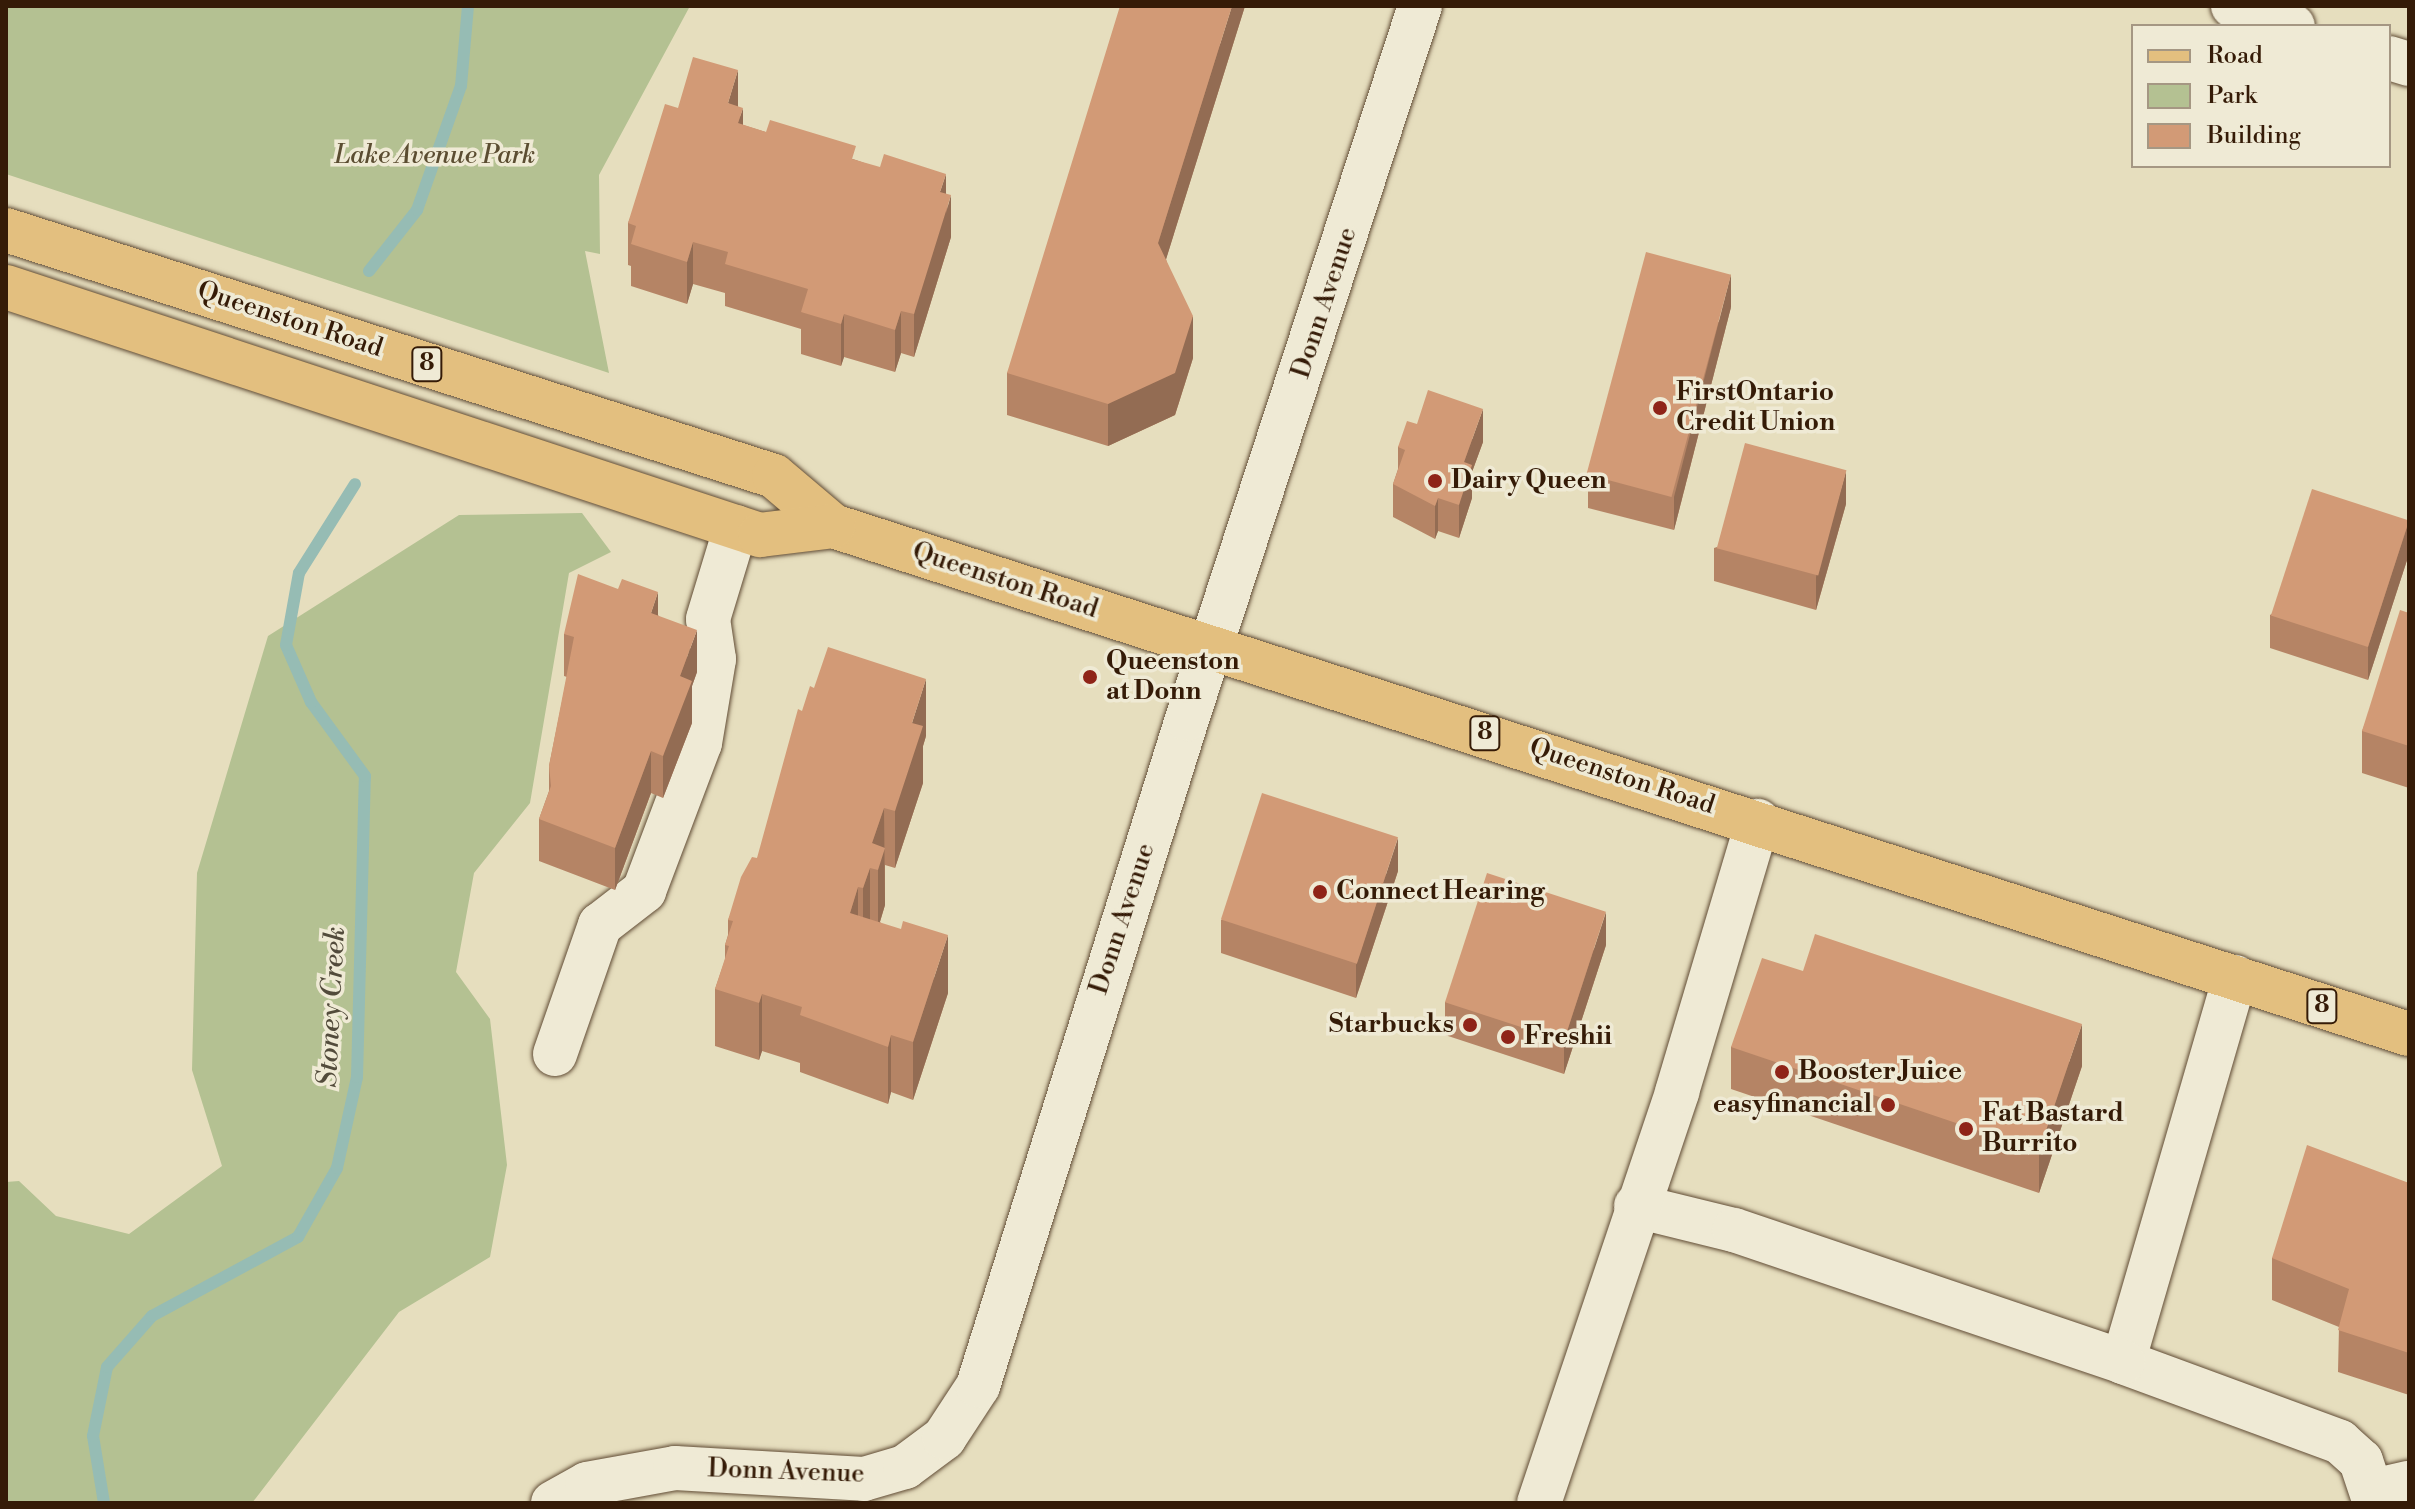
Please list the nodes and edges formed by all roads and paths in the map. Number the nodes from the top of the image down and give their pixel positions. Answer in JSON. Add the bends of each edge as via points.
{"nodes":[{"id":1,"x":1420,"y":6,"type":"edge"},
{"id":2,"x":2233,"y":6,"type":"edge"},
{"id":3,"x":2287,"y":24,"type":"edge"},
{"id":4,"x":6,"y":230,"type":"edge"},
{"id":5,"x":6,"y":287,"type":"edge"},
{"id":6,"x":833,"y":526,"type":"junction"},
{"id":7,"x":736,"y":527,"type":"junction"},
{"id":8,"x":1211,"y":646,"type":"junction"},
{"id":9,"x":1758,"y":821,"type":"junction"},
{"id":10,"x":2235,"y":977,"type":"junction"},
{"id":11,"x":2409,"y":1034,"type":"edge"},
{"id":12,"x":555,"y":1054,"type":"dead end"},
{"id":13,"x":1636,"y":1206,"type":"junction"},
{"id":14,"x":2123,"y":1362,"type":"junction"},
{"id":15,"x":2386,"y":1493,"type":"edge"},
{"id":16,"x":553,"y":1503,"type":"edge"},
{"id":17,"x":1539,"y":1503,"type":"edge"}],
"edges":[{"from":1,"to":8,"type":"street","name":"Donn Avenue"},
{"from":2,"to":3,"type":"street"},
{"from":4,"to":6,"type":"main road","name":"Queenston Road","number":"8","via":[[774,476]]},
{"from":5,"to":7,"type":"main road","name":"Queenston Road","number":"8"},
{"from":6,"to":7,"type":"main road","name":"Queenston Road","number":"8","via":[[760,535]]},
{"from":6,"to":8,"type":"main road","name":"Queenston Road","number":"8"},
{"from":7,"to":12,"type":"street","via":[[708,619],[714,659],[700,743],[644,891],[600,925]]},
{"from":8,"to":9,"type":"main road","name":"Queenston Road","number":"8"},
{"from":8,"to":16,"type":"street","name":"Donn Avenue","via":[[978,1386],[944,1438],[905,1467],[864,1479],[675,1468],[587,1484]]},
{"from":9,"to":10,"type":"main road","name":"Queenston Road","number":"8"},
{"from":9,"to":13,"type":"street","via":[[1677,1092]]},
{"from":10,"to":11,"type":"main road","name":"Queenston Road","number":"8"},
{"from":10,"to":14,"type":"street"},
{"from":13,"to":14,"type":"street","via":[[1734,1230]]},
{"from":13,"to":17,"type":"street"},
{"from":14,"to":15,"type":"street","via":[[2340,1442]]}]}
